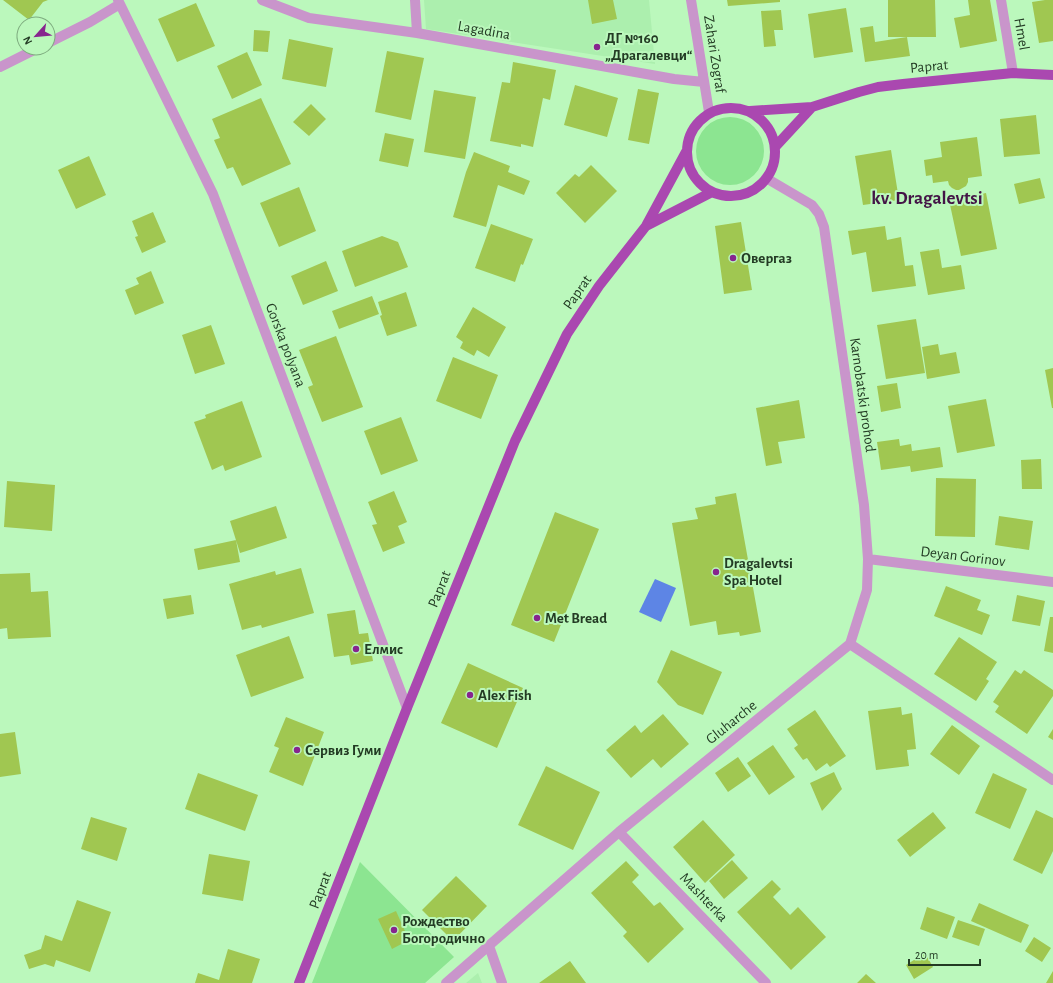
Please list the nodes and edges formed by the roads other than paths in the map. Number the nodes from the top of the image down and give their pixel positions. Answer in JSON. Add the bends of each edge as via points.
{"nodes":[{"id":1,"x":262,"y":0,"type":"edge"},
{"id":2,"x":415,"y":0,"type":"edge"},
{"id":3,"x":691,"y":0,"type":"edge"},
{"id":4,"x":1001,"y":0,"type":"edge"},
{"id":5,"x":119,"y":2,"type":"edge"},
{"id":6,"x":417,"y":33,"type":"junction"},
{"id":7,"x":56,"y":39,"type":"edge"},
{"id":8,"x":22,"y":56,"type":"edge"},
{"id":9,"x":0,"y":67,"type":"edge"},
{"id":10,"x":1013,"y":73,"type":"junction"},
{"id":11,"x":1053,"y":75,"type":"edge"},
{"id":12,"x":704,"y":82,"type":"junction"},
{"id":13,"x":812,"y":107,"type":"junction"},
{"id":14,"x":709,"y":112,"type":"junction"},
{"id":15,"x":750,"y":112,"type":"junction"},
{"id":16,"x":775,"y":147,"type":"junction"},
{"id":17,"x":686,"y":152,"type":"junction"},
{"id":18,"x":766,"y":178,"type":"junction"},
{"id":19,"x":712,"y":192,"type":"junction"},
{"id":20,"x":646,"y":226,"type":"junction"},
{"id":21,"x":868,"y":559,"type":"junction"},
{"id":22,"x":1053,"y":582,"type":"edge"},
{"id":23,"x":850,"y":644,"type":"junction"},
{"id":24,"x":407,"y":708,"type":"junction"},
{"id":25,"x":1053,"y":780,"type":"edge"},
{"id":26,"x":619,"y":832,"type":"junction"},
{"id":27,"x":488,"y":946,"type":"junction"},
{"id":28,"x":299,"y":983,"type":"edge"},
{"id":29,"x":446,"y":983,"type":"edge"},
{"id":30,"x":502,"y":983,"type":"edge"},
{"id":31,"x":766,"y":983,"type":"edge"}],
"edges":[{"from":1,"to":6,"type":"street","name":"Lagadina","via":[[309,18]]},
{"from":2,"to":6,"type":"street"},
{"from":3,"to":12,"type":"street","name":"Zahari Zograf"},
{"from":4,"to":10,"type":"street","name":"Hmel"},
{"from":5,"to":7,"type":"street","via":[[90,22]]},
{"from":5,"to":24,"type":"street","name":"Gorska polyana","via":[[213,194]]},
{"from":6,"to":12,"type":"street","name":"Lagadina","via":[[666,78]]},
{"from":8,"to":9,"type":"street"},
{"from":10,"to":11,"type":"main road","name":"Paprat"},
{"from":10,"to":13,"type":"main road","name":"Paprat","via":[[878,87]]},
{"from":12,"to":14,"type":"street","name":"Zahari Zograf"},
{"from":13,"to":15,"type":"main road","name":"Paprat"},
{"from":13,"to":16,"type":"main road","name":"Paprat"},
{"from":14,"to":15,"type":"main road","via":[[737,107]]},
{"from":14,"to":17,"type":"main road","via":[[692,129]]},
{"from":15,"to":16,"type":"main road","via":[[767,126]]},
{"from":16,"to":18,"type":"main road","via":[[772,169]]},
{"from":17,"to":19,"type":"main road","via":[[693,175]]},
{"from":17,"to":20,"type":"main road","name":"Paprat"},
{"from":18,"to":19,"type":"main road","via":[[759,186],[741,195],[721,195]]},
{"from":18,"to":21,"type":"street","name":"Karnobatski prohod","via":[[812,205],[824,227],[864,505]]},
{"from":19,"to":20,"type":"main road","name":"Paprat"},
{"from":20,"to":24,"type":"main road","name":"Paprat","via":[[599,286],[563,341],[515,441]]},
{"from":21,"to":22,"type":"street","name":"Deyan Gorinov"},
{"from":21,"to":23,"type":"street","name":"Karnobatski prohod","via":[[867,590]]},
{"from":23,"to":25,"type":"street"},
{"from":23,"to":26,"type":"street","name":"Gluharche"},
{"from":24,"to":28,"type":"main road","name":"Paprat"},
{"from":26,"to":27,"type":"street","name":"Gluharche"},
{"from":26,"to":31,"type":"street","name":"Mashterka"},
{"from":27,"to":29,"type":"street","name":"Gluharche"},
{"from":27,"to":30,"type":"street"}]}
